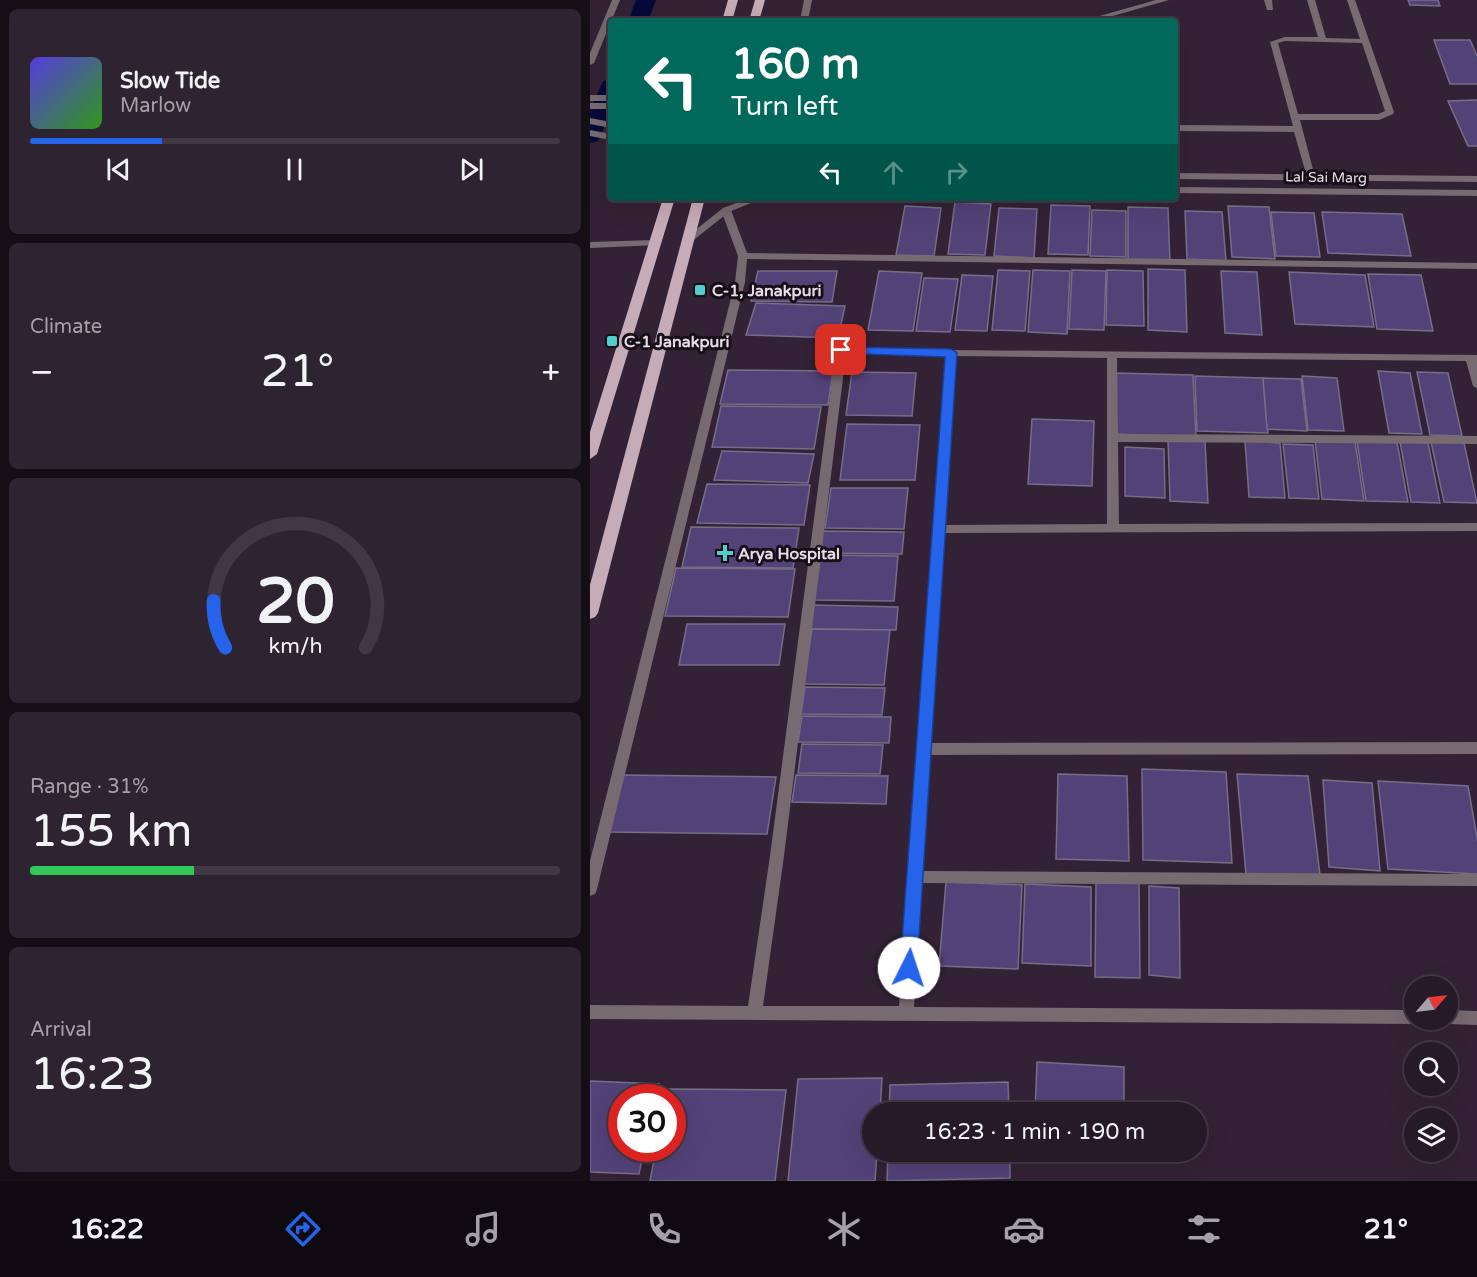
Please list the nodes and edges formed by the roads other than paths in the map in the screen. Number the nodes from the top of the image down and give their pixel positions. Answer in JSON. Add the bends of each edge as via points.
{"nodes":[{"id":1,"x":616,"y":0,"type":"edge"},
{"id":2,"x":733,"y":0,"type":"edge"},
{"id":3,"x":760,"y":0,"type":"edge"},
{"id":4,"x":808,"y":0,"type":"edge"},
{"id":5,"x":1165,"y":0,"type":"edge"},
{"id":6,"x":1311,"y":0,"type":"edge"},
{"id":7,"x":1350,"y":0,"type":"edge"},
{"id":8,"x":728,"y":18,"type":"edge"},
{"id":9,"x":755,"y":18,"type":"edge"},
{"id":10,"x":805,"y":18,"type":"edge"},
{"id":11,"x":1097,"y":18,"type":"edge"},
{"id":12,"x":1323,"y":40,"type":"junction"},
{"id":13,"x":1365,"y":41,"type":"junction"},
{"id":14,"x":593,"y":50,"type":"edge"},
{"id":15,"x":590,"y":63,"type":"edge"},
{"id":16,"x":590,"y":98,"type":"edge"},
{"id":17,"x":608,"y":98,"type":"edge"},
{"id":18,"x":590,"y":106,"type":"edge"},
{"id":19,"x":608,"y":106,"type":"edge"},
{"id":20,"x":1294,"y":117,"type":"junction"},
{"id":21,"x":590,"y":121,"type":"edge"},
{"id":22,"x":608,"y":124,"type":"edge"},
{"id":23,"x":1178,"y":128,"type":"edge"},
{"id":24,"x":1298,"y":129,"type":"junction"},
{"id":25,"x":590,"y":133,"type":"edge"},
{"id":26,"x":608,"y":136,"type":"edge"},
{"id":27,"x":1178,"y":176,"type":"edge"},
{"id":28,"x":1311,"y":177,"type":"junction"},
{"id":29,"x":1478,"y":179,"type":"edge"},
{"id":30,"x":1178,"y":190,"type":"edge"},
{"id":31,"x":1478,"y":193,"type":"edge"},
{"id":32,"x":668,"y":201,"type":"edge"},
{"id":33,"x":698,"y":201,"type":"edge"},
{"id":34,"x":750,"y":201,"type":"edge"},
{"id":35,"x":726,"y":210,"type":"junction"},
{"id":36,"x":688,"y":240,"type":"junction"},
{"id":37,"x":655,"y":243,"type":"junction"},
{"id":38,"x":590,"y":245,"type":"edge"},
{"id":39,"x":743,"y":256,"type":"junction"},
{"id":40,"x":1478,"y":266,"type":"edge"},
{"id":41,"x":951,"y":353,"type":"junction"},
{"id":42,"x":1112,"y":354,"type":"junction"},
{"id":43,"x":1474,"y":358,"type":"edge"},
{"id":44,"x":1478,"y":386,"type":"edge"},
{"id":45,"x":1112,"y":438,"type":"junction"},
{"id":46,"x":1478,"y":440,"type":"edge"},
{"id":47,"x":590,"y":454,"type":"edge"},
{"id":48,"x":1478,"y":527,"type":"edge"},
{"id":49,"x":1113,"y":528,"type":"junction"},
{"id":50,"x":939,"y":529,"type":"junction"},
{"id":51,"x":590,"y":613,"type":"edge"},
{"id":52,"x":1478,"y":748,"type":"edge"},
{"id":53,"x":924,"y":749,"type":"junction"},
{"id":54,"x":915,"y":877,"type":"junction"},
{"id":55,"x":1478,"y":880,"type":"edge"},
{"id":56,"x":590,"y":889,"type":"edge"},
{"id":57,"x":590,"y":1012,"type":"edge"},
{"id":58,"x":754,"y":1013,"type":"junction"},
{"id":59,"x":906,"y":1014,"type":"junction"},
{"id":60,"x":1404,"y":1017,"type":"edge"},
{"id":61,"x":1458,"y":1017,"type":"edge"},
{"id":62,"x":1478,"y":1018,"type":"edge"}],
"edges":[{"from":1,"to":14,"type":"street"},
{"from":2,"to":8,"type":"main road"},
{"from":3,"to":9,"type":"main road"},
{"from":4,"to":10,"type":"street"},
{"from":5,"to":11,"type":"street"},
{"from":6,"to":12,"type":"street"},
{"from":7,"to":13,"type":"street"},
{"from":12,"to":13,"type":"street"},
{"from":12,"to":20,"type":"street","via":[[1274,42]]},
{"from":13,"to":20,"type":"street","via":[[1390,112],[1379,117]]},
{"from":14,"to":15,"type":"street"},
{"from":16,"to":17,"type":"street"},
{"from":18,"to":19,"type":"street"},
{"from":20,"to":24,"type":"street"},
{"from":21,"to":22,"type":"street"},
{"from":23,"to":24,"type":"street"},
{"from":24,"to":28,"type":"street"},
{"from":25,"to":26,"type":"street"},
{"from":27,"to":28,"type":"street","name":"Lal Sai Marg"},
{"from":28,"to":29,"type":"street","name":"Lal Sai Marg"},
{"from":30,"to":31,"type":"street","name":"Lal Sai Marg"},
{"from":32,"to":37,"type":"main road"},
{"from":33,"to":36,"type":"main road"},
{"from":34,"to":35,"type":"street"},
{"from":35,"to":36,"type":"street"},
{"from":35,"to":39,"type":"street"},
{"from":36,"to":51,"type":"main road"},
{"from":37,"to":38,"type":"street"},
{"from":37,"to":47,"type":"main road"},
{"from":39,"to":40,"type":"street"},
{"from":39,"to":56,"type":"street","via":[[740,282]]},
{"from":41,"to":42,"type":"street"},
{"from":41,"to":50,"type":"street"},
{"from":41,"to":58,"type":"street","via":[[841,350]]},
{"from":42,"to":43,"type":"street"},
{"from":42,"to":45,"type":"street"},
{"from":43,"to":44,"type":"street"},
{"from":45,"to":46,"type":"street"},
{"from":45,"to":49,"type":"street"},
{"from":48,"to":49,"type":"street"},
{"from":49,"to":50,"type":"street"},
{"from":50,"to":53,"type":"street"},
{"from":52,"to":53,"type":"street"},
{"from":53,"to":54,"type":"street"},
{"from":54,"to":55,"type":"street"},
{"from":54,"to":59,"type":"street"},
{"from":57,"to":58,"type":"street"},
{"from":58,"to":59,"type":"street"},
{"from":59,"to":60,"type":"street"},
{"from":61,"to":62,"type":"street"}]}
